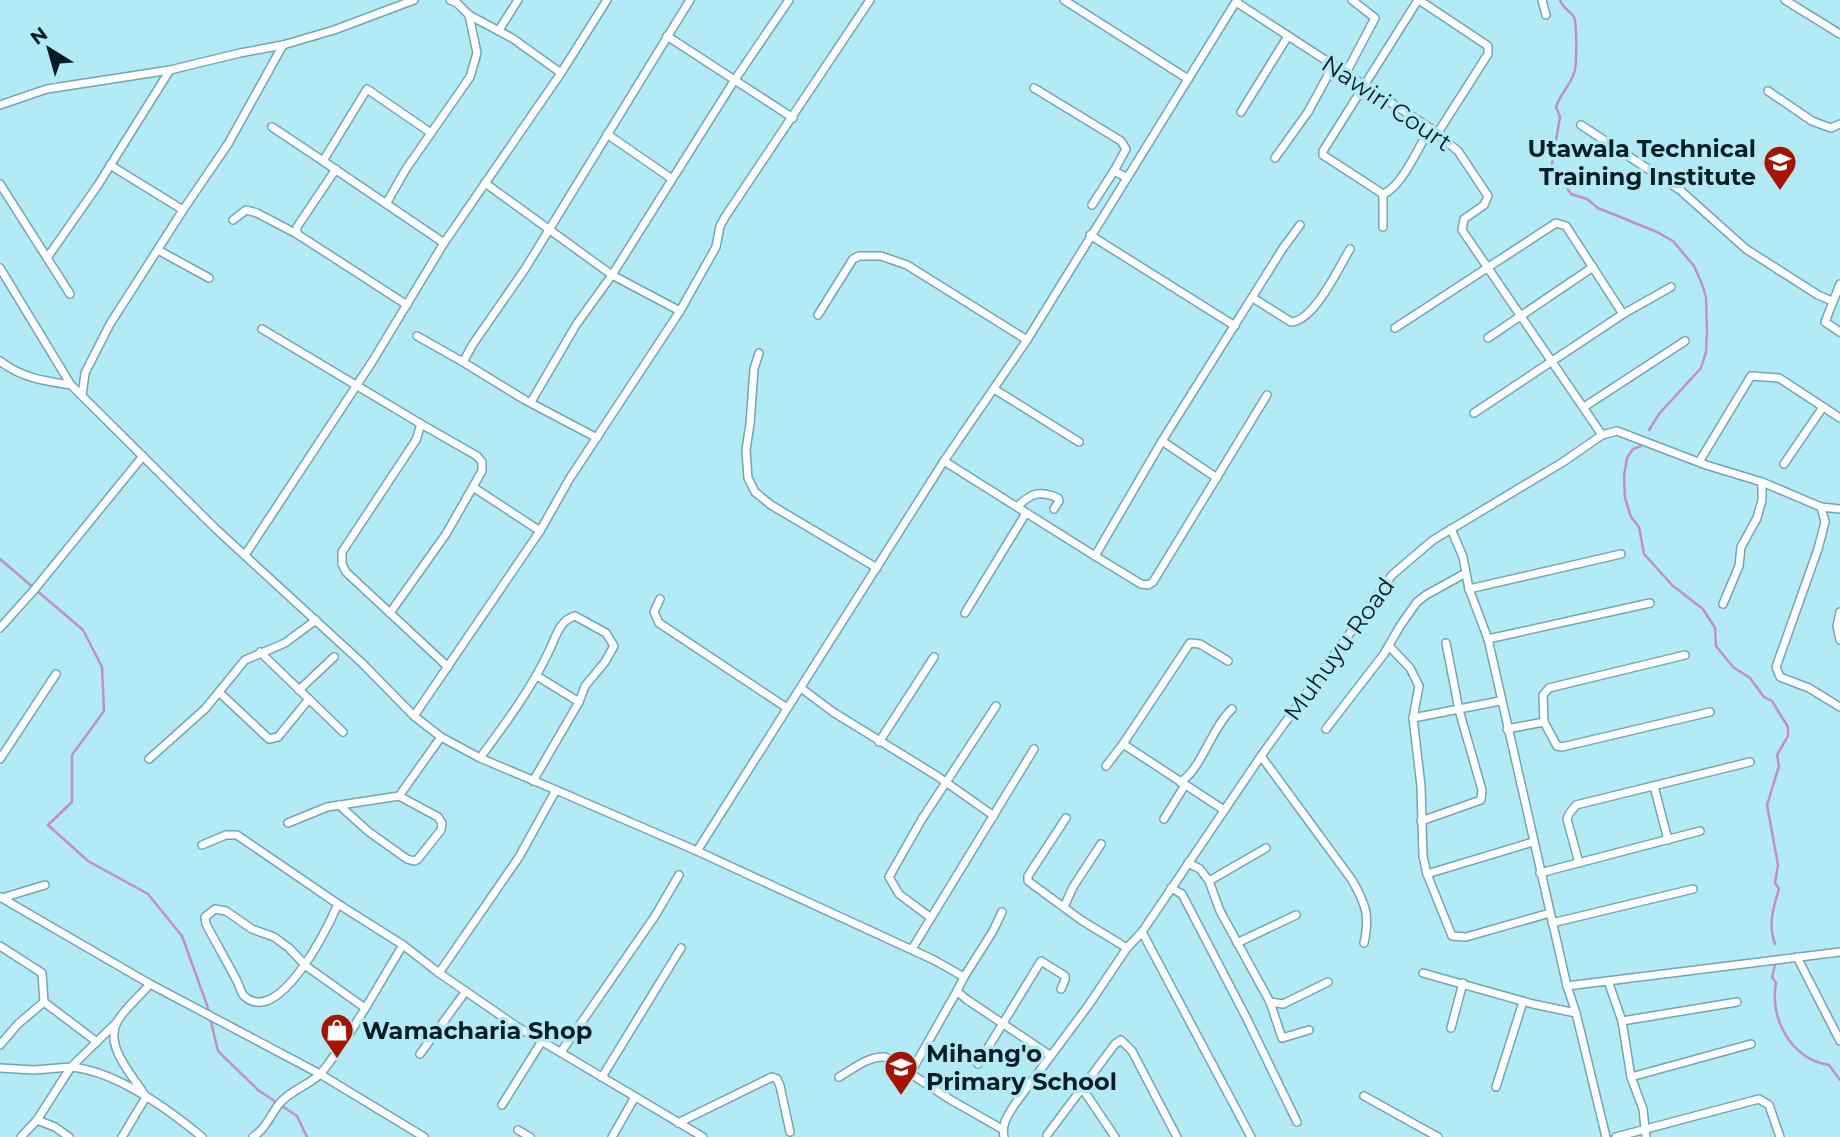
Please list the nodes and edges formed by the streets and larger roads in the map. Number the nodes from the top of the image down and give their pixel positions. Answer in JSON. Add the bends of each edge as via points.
{"nodes":[{"id":1,"x":414,"y":0,"type":"edge"},
{"id":2,"x":450,"y":0,"type":"edge"},
{"id":3,"x":518,"y":0,"type":"edge"},
{"id":4,"x":607,"y":0,"type":"edge"},
{"id":5,"x":690,"y":0,"type":"edge"},
{"id":6,"x":789,"y":0,"type":"edge"},
{"id":7,"x":870,"y":0,"type":"edge"},
{"id":8,"x":1064,"y":0,"type":"edge"},
{"id":9,"x":1352,"y":0,"type":"edge"},
{"id":10,"x":1418,"y":0,"type":"edge"},
{"id":11,"x":1542,"y":0,"type":"edge"},
{"id":12,"x":1785,"y":0,"type":"edge"},
{"id":13,"x":1237,"y":1,"type":"edge"},
{"id":14,"x":469,"y":15,"type":"junction"},
{"id":15,"x":1546,"y":15,"type":"dead end"},
{"id":16,"x":499,"y":30,"type":"junction"},
{"id":17,"x":1840,"y":34,"type":"edge"},
{"id":18,"x":667,"y":36,"type":"junction"},
{"id":19,"x":1288,"y":36,"type":"junction"},
{"id":20,"x":283,"y":45,"type":"junction"},
{"id":21,"x":1332,"y":66,"type":"junction"},
{"id":22,"x":170,"y":70,"type":"junction"},
{"id":23,"x":561,"y":73,"type":"junction"},
{"id":24,"x":1346,"y":73,"type":"junction"},
{"id":25,"x":1188,"y":79,"type":"junction"},
{"id":26,"x":734,"y":81,"type":"junction"},
{"id":27,"x":1364,"y":86,"type":"junction"},
{"id":28,"x":1034,"y":88,"type":"dead end"},
{"id":29,"x":1768,"y":92,"type":"dead end"},
{"id":30,"x":0,"y":105,"type":"edge"},
{"id":31,"x":1241,"y":112,"type":"dead end"},
{"id":32,"x":793,"y":118,"type":"junction"},
{"id":33,"x":1840,"y":124,"type":"edge"},
{"id":34,"x":1581,"y":125,"type":"dead end"},
{"id":35,"x":272,"y":127,"type":"dead end"},
{"id":36,"x":1430,"y":128,"type":"junction"},
{"id":37,"x":431,"y":134,"type":"junction"},
{"id":38,"x":607,"y":134,"type":"junction"},
{"id":39,"x":1437,"y":134,"type":"junction"},
{"id":40,"x":1275,"y":158,"type":"dead end"},
{"id":41,"x":323,"y":161,"type":"junction"},
{"id":42,"x":110,"y":165,"type":"junction"},
{"id":43,"x":336,"y":169,"type":"junction"},
{"id":44,"x":1114,"y":171,"type":"junction"},
{"id":45,"x":1126,"y":177,"type":"junction"},
{"id":46,"x":672,"y":179,"type":"junction"},
{"id":47,"x":485,"y":183,"type":"junction"},
{"id":48,"x":0,"y":184,"type":"edge"},
{"id":49,"x":1383,"y":194,"type":"junction"},
{"id":50,"x":386,"y":204,"type":"junction"},
{"id":51,"x":1092,"y":205,"type":"dead end"},
{"id":52,"x":183,"y":210,"type":"junction"},
{"id":53,"x":233,"y":220,"type":"dead end"},
{"id":54,"x":1300,"y":226,"type":"dead end"},
{"id":55,"x":1383,"y":227,"type":"dead end"},
{"id":56,"x":548,"y":230,"type":"junction"},
{"id":57,"x":297,"y":234,"type":"junction"},
{"id":58,"x":1090,"y":235,"type":"junction"},
{"id":59,"x":444,"y":243,"type":"junction"},
{"id":60,"x":1350,"y":249,"type":"dead end"},
{"id":61,"x":158,"y":250,"type":"junction"},
{"id":62,"x":47,"y":258,"type":"junction"},
{"id":63,"x":1593,"y":267,"type":"junction"},
{"id":64,"x":0,"y":268,"type":"edge"},
{"id":65,"x":1488,"y":268,"type":"junction"},
{"id":66,"x":612,"y":275,"type":"junction"},
{"id":67,"x":209,"y":278,"type":"dead end"},
{"id":68,"x":1840,"y":284,"type":"edge"},
{"id":69,"x":1671,"y":287,"type":"dead end"},
{"id":70,"x":70,"y":294,"type":"dead end"},
{"id":71,"x":1253,"y":298,"type":"junction"},
{"id":72,"x":1832,"y":301,"type":"junction"},
{"id":73,"x":407,"y":305,"type":"junction"},
{"id":74,"x":680,"y":311,"type":"junction"},
{"id":75,"x":1623,"y":314,"type":"junction"},
{"id":76,"x":818,"y":315,"type":"dead end"},
{"id":77,"x":1521,"y":316,"type":"junction"},
{"id":78,"x":1235,"y":326,"type":"junction"},
{"id":79,"x":1395,"y":328,"type":"dead end"},
{"id":80,"x":261,"y":330,"type":"dead end"},
{"id":81,"x":1840,"y":332,"type":"edge"},
{"id":82,"x":417,"y":337,"type":"dead end"},
{"id":83,"x":1488,"y":338,"type":"dead end"},
{"id":84,"x":1027,"y":340,"type":"junction"},
{"id":85,"x":1685,"y":341,"type":"dead end"},
{"id":86,"x":759,"y":353,"type":"dead end"},
{"id":87,"x":0,"y":361,"type":"edge"},
{"id":88,"x":1551,"y":361,"type":"junction"},
{"id":89,"x":463,"y":362,"type":"junction"},
{"id":90,"x":356,"y":384,"type":"junction"},
{"id":91,"x":71,"y":385,"type":"junction"},
{"id":92,"x":994,"y":389,"type":"junction"},
{"id":93,"x":82,"y":396,"type":"junction"},
{"id":94,"x":1266,"y":396,"type":"dead end"},
{"id":95,"x":531,"y":402,"type":"junction"},
{"id":96,"x":1584,"y":407,"type":"junction"},
{"id":97,"x":1823,"y":407,"type":"junction"},
{"id":98,"x":1474,"y":413,"type":"dead end"},
{"id":99,"x":1840,"y":418,"type":"edge"},
{"id":100,"x":422,"y":424,"type":"junction"},
{"id":101,"x":1602,"y":435,"type":"junction"},
{"id":102,"x":597,"y":438,"type":"junction"},
{"id":103,"x":1162,"y":441,"type":"junction"},
{"id":104,"x":1079,"y":442,"type":"dead end"},
{"id":105,"x":143,"y":456,"type":"junction"},
{"id":106,"x":944,"y":461,"type":"junction"},
{"id":107,"x":1699,"y":462,"type":"junction"},
{"id":108,"x":1784,"y":464,"type":"dead end"},
{"id":109,"x":1217,"y":478,"type":"junction"},
{"id":110,"x":1762,"y":482,"type":"junction"},
{"id":111,"x":473,"y":487,"type":"junction"},
{"id":112,"x":1017,"y":507,"type":"junction"},
{"id":113,"x":1821,"y":507,"type":"junction"},
{"id":114,"x":1054,"y":509,"type":"dead end"},
{"id":115,"x":1840,"y":509,"type":"edge"},
{"id":116,"x":1026,"y":513,"type":"junction"},
{"id":117,"x":1451,"y":529,"type":"junction"},
{"id":118,"x":540,"y":531,"type":"junction"},
{"id":119,"x":1621,"y":554,"type":"dead end"},
{"id":120,"x":246,"y":555,"type":"junction"},
{"id":121,"x":1095,"y":556,"type":"junction"},
{"id":122,"x":877,"y":568,"type":"junction"},
{"id":123,"x":1464,"y":574,"type":"junction"},
{"id":124,"x":1469,"y":589,"type":"junction"},
{"id":125,"x":660,"y":599,"type":"dead end"},
{"id":126,"x":1650,"y":603,"type":"dead end"},
{"id":127,"x":1723,"y":604,"type":"dead end"},
{"id":128,"x":965,"y":612,"type":"dead end"},
{"id":129,"x":1840,"y":612,"type":"edge"},
{"id":130,"x":390,"y":613,"type":"junction"},
{"id":131,"x":316,"y":621,"type":"junction"},
{"id":132,"x":0,"y":628,"type":"edge"},
{"id":133,"x":1488,"y":639,"type":"junction"},
{"id":134,"x":1840,"y":640,"type":"edge"},
{"id":135,"x":1446,"y":643,"type":"dead end"},
{"id":136,"x":1389,"y":646,"type":"junction"},
{"id":137,"x":260,"y":652,"type":"junction"},
{"id":138,"x":1685,"y":655,"type":"dead end"},
{"id":139,"x":334,"y":657,"type":"dead end"},
{"id":140,"x":934,"y":657,"type":"dead end"},
{"id":141,"x":1228,"y":661,"type":"dead end"},
{"id":142,"x":448,"y":667,"type":"junction"},
{"id":143,"x":56,"y":674,"type":"dead end"},
{"id":144,"x":537,"y":676,"type":"junction"},
{"id":145,"x":802,"y":688,"type":"junction"},
{"id":146,"x":299,"y":690,"type":"junction"},
{"id":147,"x":220,"y":693,"type":"junction"},
{"id":148,"x":309,"y":699,"type":"junction"},
{"id":149,"x":1500,"y":701,"type":"junction"},
{"id":150,"x":579,"y":702,"type":"junction"},
{"id":151,"x":996,"y":706,"type":"dead end"},
{"id":152,"x":1840,"y":707,"type":"edge"},
{"id":153,"x":787,"y":708,"type":"junction"},
{"id":154,"x":1232,"y":709,"type":"dead end"},
{"id":155,"x":1459,"y":710,"type":"junction"},
{"id":156,"x":1710,"y":712,"type":"dead end"},
{"id":157,"x":414,"y":716,"type":"junction"},
{"id":158,"x":1413,"y":718,"type":"junction"},
{"id":159,"x":1544,"y":722,"type":"junction"},
{"id":160,"x":1326,"y":729,"type":"dead end"},
{"id":161,"x":1507,"y":729,"type":"junction"},
{"id":162,"x":343,"y":732,"type":"dead end"},
{"id":163,"x":441,"y":737,"type":"junction"},
{"id":164,"x":879,"y":742,"type":"junction"},
{"id":165,"x":1123,"y":744,"type":"junction"},
{"id":166,"x":1034,"y":749,"type":"dead end"},
{"id":167,"x":1261,"y":756,"type":"junction"},
{"id":168,"x":480,"y":758,"type":"junction"},
{"id":169,"x":0,"y":759,"type":"edge"},
{"id":170,"x":149,"y":759,"type":"dead end"},
{"id":171,"x":1750,"y":762,"type":"dead end"},
{"id":172,"x":1106,"y":766,"type":"dead end"},
{"id":173,"x":533,"y":781,"type":"junction"},
{"id":174,"x":946,"y":783,"type":"junction"},
{"id":175,"x":1183,"y":784,"type":"junction"},
{"id":176,"x":1654,"y":786,"type":"junction"},
{"id":177,"x":556,"y":790,"type":"junction"},
{"id":178,"x":399,"y":796,"type":"junction"},
{"id":179,"x":339,"y":805,"type":"junction"},
{"id":180,"x":1224,"y":810,"type":"junction"},
{"id":181,"x":995,"y":816,"type":"junction"},
{"id":182,"x":1066,"y":818,"type":"dead end"},
{"id":183,"x":1164,"y":819,"type":"dead end"},
{"id":184,"x":1420,"y":821,"type":"junction"},
{"id":185,"x":288,"y":823,"type":"dead end"},
{"id":186,"x":1700,"y":831,"type":"dead end"},
{"id":187,"x":1668,"y":840,"type":"junction"},
{"id":188,"x":1533,"y":842,"type":"junction"},
{"id":189,"x":1101,"y":844,"type":"dead end"},
{"id":190,"x":202,"y":845,"type":"dead end"},
{"id":191,"x":1266,"y":848,"type":"dead end"},
{"id":192,"x":697,"y":851,"type":"junction"},
{"id":193,"x":1188,"y":863,"type":"junction"},
{"id":194,"x":1579,"y":863,"type":"junction"},
{"id":195,"x":1540,"y":873,"type":"junction"},
{"id":196,"x":1427,"y":874,"type":"junction"},
{"id":197,"x":679,"y":875,"type":"dead end"},
{"id":198,"x":1209,"y":881,"type":"junction"},
{"id":199,"x":45,"y":885,"type":"dead end"},
{"id":200,"x":1171,"y":888,"type":"junction"},
{"id":201,"x":1693,"y":889,"type":"dead end"},
{"id":202,"x":1,"y":898,"type":"edge"},
{"id":203,"x":338,"y":904,"type":"junction"},
{"id":204,"x":1064,"y":907,"type":"junction"},
{"id":205,"x":1002,"y":912,"type":"dead end"},
{"id":206,"x":1550,"y":913,"type":"junction"},
{"id":207,"x":1296,"y":915,"type":"dead end"},
{"id":208,"x":931,"y":918,"type":"junction"},
{"id":209,"x":1552,"y":923,"type":"junction"},
{"id":210,"x":1142,"y":932,"type":"junction"},
{"id":211,"x":1237,"y":943,"type":"junction"},
{"id":212,"x":1364,"y":943,"type":"dead end"},
{"id":213,"x":403,"y":945,"type":"junction"},
{"id":214,"x":0,"y":946,"type":"edge"},
{"id":215,"x":681,"y":948,"type":"dead end"},
{"id":216,"x":1127,"y":948,"type":"junction"},
{"id":217,"x":912,"y":949,"type":"junction"},
{"id":218,"x":1840,"y":952,"type":"edge"},
{"id":219,"x":1797,"y":957,"type":"junction"},
{"id":220,"x":306,"y":966,"type":"junction"},
{"id":221,"x":439,"y":973,"type":"junction"},
{"id":222,"x":1423,"y":974,"type":"dead end"},
{"id":223,"x":964,"y":977,"type":"junction"},
{"id":224,"x":1608,"y":981,"type":"junction"},
{"id":225,"x":1328,"y":982,"type":"dead end"},
{"id":226,"x":1463,"y":983,"type":"junction"},
{"id":227,"x":150,"y":984,"type":"junction"},
{"id":228,"x":1567,"y":986,"type":"junction"},
{"id":229,"x":1060,"y":989,"type":"dead end"},
{"id":230,"x":466,"y":991,"type":"junction"},
{"id":231,"x":957,"y":991,"type":"junction"},
{"id":232,"x":44,"y":1002,"type":"junction"},
{"id":233,"x":1270,"y":1002,"type":"junction"},
{"id":234,"x":1523,"y":1002,"type":"junction"},
{"id":235,"x":1737,"y":1002,"type":"dead end"},
{"id":236,"x":365,"y":1008,"type":"junction"},
{"id":237,"x":1576,"y":1013,"type":"junction"},
{"id":238,"x":1622,"y":1021,"type":"junction"},
{"id":239,"x":117,"y":1022,"type":"junction"},
{"id":240,"x":1004,"y":1023,"type":"junction"},
{"id":241,"x":1451,"y":1028,"type":"dead end"},
{"id":242,"x":1309,"y":1030,"type":"dead end"},
{"id":243,"x":542,"y":1041,"type":"junction"},
{"id":244,"x":1840,"y":1041,"type":"edge"},
{"id":245,"x":97,"y":1042,"type":"junction"},
{"id":246,"x":1751,"y":1044,"type":"dead end"},
{"id":247,"x":0,"y":1045,"type":"edge"},
{"id":248,"x":561,"y":1052,"type":"junction"},
{"id":249,"x":420,"y":1055,"type":"dead end"},
{"id":250,"x":1051,"y":1056,"type":"junction"},
{"id":251,"x":978,"y":1064,"type":"dead end"},
{"id":252,"x":71,"y":1066,"type":"junction"},
{"id":253,"x":0,"y":1068,"type":"edge"},
{"id":254,"x":911,"y":1072,"type":"junction"},
{"id":255,"x":320,"y":1074,"type":"junction"},
{"id":256,"x":602,"y":1077,"type":"junction"},
{"id":257,"x":839,"y":1077,"type":"dead end"},
{"id":258,"x":1631,"y":1077,"type":"junction"},
{"id":259,"x":1496,"y":1087,"type":"dead end"},
{"id":260,"x":1082,"y":1088,"type":"junction"},
{"id":261,"x":1364,"y":1096,"type":"dead end"},
{"id":262,"x":146,"y":1097,"type":"junction"},
{"id":263,"x":635,"y":1097,"type":"junction"},
{"id":264,"x":502,"y":1105,"type":"dead end"},
{"id":265,"x":37,"y":1120,"type":"junction"},
{"id":266,"x":1297,"y":1122,"type":"dead end"},
{"id":267,"x":678,"y":1123,"type":"junction"},
{"id":268,"x":519,"y":1130,"type":"dead end"},
{"id":269,"x":790,"y":1132,"type":"dead end"},
{"id":270,"x":1003,"y":1133,"type":"edge"},
{"id":271,"x":1645,"y":1133,"type":"edge"},
{"id":272,"x":1047,"y":1136,"type":"edge"},
{"id":273,"x":21,"y":1137,"type":"edge"},
{"id":274,"x":69,"y":1137,"type":"edge"},
{"id":275,"x":122,"y":1137,"type":"edge"},
{"id":276,"x":202,"y":1137,"type":"edge"},
{"id":277,"x":253,"y":1137,"type":"edge"},
{"id":278,"x":424,"y":1137,"type":"edge"},
{"id":279,"x":530,"y":1137,"type":"edge"},
{"id":280,"x":612,"y":1137,"type":"edge"},
{"id":281,"x":703,"y":1137,"type":"edge"},
{"id":282,"x":1115,"y":1137,"type":"edge"},
{"id":283,"x":1177,"y":1137,"type":"edge"},
{"id":284,"x":1251,"y":1137,"type":"edge"},
{"id":285,"x":1438,"y":1137,"type":"edge"},
{"id":286,"x":1606,"y":1137,"type":"edge"},
{"id":287,"x":1616,"y":1137,"type":"edge"},
{"id":288,"x":1780,"y":1137,"type":"edge"}],
"edges":[{"from":1,"to":20,"type":"street"},
{"from":2,"to":14,"type":"street"},
{"from":3,"to":16,"type":"street"},
{"from":4,"to":23,"type":"street"},
{"from":5,"to":18,"type":"street"},
{"from":6,"to":26,"type":"street"},
{"from":7,"to":32,"type":"street"},
{"from":8,"to":25,"type":"street"},
{"from":9,"to":24,"type":"street","via":[[1375,18]]},
{"from":10,"to":27,"type":"street"},
{"from":10,"to":39,"type":"street","via":[[1488,47],[1488,54]]},
{"from":11,"to":15,"type":"street"},
{"from":12,"to":17,"type":"street"},
{"from":13,"to":19,"type":"street","name":"Nawiri Court"},
{"from":13,"to":25,"type":"street"},
{"from":14,"to":16,"type":"street"},
{"from":14,"to":37,"type":"street","via":[[477,53],[470,76]]},
{"from":16,"to":23,"type":"street"},
{"from":18,"to":26,"type":"street"},
{"from":18,"to":38,"type":"street"},
{"from":19,"to":21,"type":"street","name":"Nawiri Court"},
{"from":19,"to":31,"type":"street"},
{"from":20,"to":22,"type":"street"},
{"from":20,"to":52,"type":"street","via":[[228,144]]},
{"from":21,"to":24,"type":"street","name":"Nawiri Court"},
{"from":21,"to":40,"type":"street","via":[[1308,112]]},
{"from":22,"to":30,"type":"street","via":[[47,89]]},
{"from":22,"to":42,"type":"street"},
{"from":23,"to":47,"type":"street"},
{"from":24,"to":27,"type":"street","name":"Nawiri Court"},
{"from":25,"to":45,"type":"street"},
{"from":26,"to":32,"type":"street"},
{"from":26,"to":46,"type":"street"},
{"from":27,"to":36,"type":"street","name":"Nawiri Court"},
{"from":27,"to":49,"type":"street","via":[[1323,155]]},
{"from":28,"to":44,"type":"street","via":[[1122,141],[1126,149]]},
{"from":29,"to":33,"type":"street","via":[[1812,121],[1831,128]]},
{"from":32,"to":74,"type":"street","via":[[725,217],[716,247]]},
{"from":34,"to":72,"type":"street","via":[[1680,190],[1746,250]]},
{"from":35,"to":41,"type":"street"},
{"from":36,"to":39,"type":"street","name":"Nawiri Court"},
{"from":36,"to":49,"type":"street","via":[[1399,180]]},
{"from":37,"to":41,"type":"street","via":[[368,89]]},
{"from":37,"to":50,"type":"street"},
{"from":38,"to":46,"type":"street"},
{"from":38,"to":56,"type":"street"},
{"from":39,"to":65,"type":"street","name":"Nawiri Court","via":[[1458,151],[1488,197],[1464,219],[1462,230]]},
{"from":41,"to":43,"type":"street"},
{"from":42,"to":52,"type":"street"},
{"from":42,"to":62,"type":"street"},
{"from":43,"to":50,"type":"street"},
{"from":43,"to":57,"type":"street"},
{"from":44,"to":45,"type":"street"},
{"from":44,"to":51,"type":"street"},
{"from":45,"to":58,"type":"street"},
{"from":46,"to":66,"type":"street"},
{"from":47,"to":56,"type":"street"},
{"from":47,"to":59,"type":"street"},
{"from":48,"to":62,"type":"street"},
{"from":49,"to":55,"type":"street"},
{"from":50,"to":59,"type":"street"},
{"from":52,"to":61,"type":"street"},
{"from":53,"to":57,"type":"street","via":[[246,210]]},
{"from":54,"to":71,"type":"street"},
{"from":56,"to":66,"type":"street"},
{"from":56,"to":89,"type":"street"},
{"from":57,"to":73,"type":"street"},
{"from":58,"to":78,"type":"street"},
{"from":58,"to":84,"type":"street"},
{"from":59,"to":73,"type":"street"},
{"from":60,"to":71,"type":"street","via":[[1316,304],[1298,322]]},
{"from":61,"to":67,"type":"street"},
{"from":61,"to":93,"type":"street","via":[[94,352]]},
{"from":62,"to":70,"type":"street"},
{"from":63,"to":65,"type":"street","via":[[1566,226],[1556,223]]},
{"from":63,"to":75,"type":"street"},
{"from":63,"to":77,"type":"street"},
{"from":64,"to":91,"type":"street"},
{"from":65,"to":77,"type":"street","name":"Nawiri Court"},
{"from":65,"to":79,"type":"street"},
{"from":66,"to":74,"type":"street"},
{"from":66,"to":95,"type":"street"},
{"from":68,"to":72,"type":"street"},
{"from":69,"to":75,"type":"street"},
{"from":71,"to":78,"type":"street"},
{"from":72,"to":81,"type":"street","via":[[1825,322]]},
{"from":73,"to":90,"type":"street"},
{"from":74,"to":102,"type":"street"},
{"from":75,"to":88,"type":"street"},
{"from":76,"to":84,"type":"street","via":[[853,259],[881,256],[907,265]]},
{"from":77,"to":83,"type":"street"},
{"from":77,"to":88,"type":"street","name":"Nawiri Court"},
{"from":78,"to":103,"type":"street"},
{"from":80,"to":90,"type":"street"},
{"from":82,"to":89,"type":"street"},
{"from":84,"to":92,"type":"street"},
{"from":85,"to":96,"type":"street"},
{"from":86,"to":122,"type":"street","via":[[746,450],[748,478],[755,492]]},
{"from":87,"to":91,"type":"street","via":[[29,378]]},
{"from":88,"to":96,"type":"street","name":"Nawiri Court"},
{"from":88,"to":98,"type":"street"},
{"from":89,"to":95,"type":"street"},
{"from":90,"to":100,"type":"street"},
{"from":90,"to":120,"type":"street"},
{"from":91,"to":93,"type":"street"},
{"from":92,"to":104,"type":"street"},
{"from":92,"to":106,"type":"street"},
{"from":93,"to":105,"type":"street"},
{"from":94,"to":109,"type":"street"},
{"from":95,"to":102,"type":"street"},
{"from":96,"to":101,"type":"street","name":"Nawiri Court"},
{"from":97,"to":99,"type":"street"},
{"from":97,"to":107,"type":"street","via":[[1779,378],[1751,376]]},
{"from":97,"to":108,"type":"street"},
{"from":100,"to":111,"type":"street","via":[[477,456],[482,471]]},
{"from":100,"to":130,"type":"street","via":[[342,552],[346,572]]},
{"from":101,"to":107,"type":"street","via":[[1628,434]]},
{"from":101,"to":117,"type":"street","name":"Muhuyu Road"},
{"from":102,"to":118,"type":"street"},
{"from":103,"to":109,"type":"street"},
{"from":103,"to":121,"type":"street"},
{"from":105,"to":120,"type":"street"},
{"from":105,"to":132,"type":"street"},
{"from":106,"to":112,"type":"street"},
{"from":106,"to":122,"type":"street"},
{"from":107,"to":110,"type":"street"},
{"from":109,"to":121,"type":"street","via":[[1153,582],[1141,584]]},
{"from":110,"to":113,"type":"street"},
{"from":110,"to":127,"type":"street","via":[[1757,518],[1741,547],[1739,566]]},
{"from":111,"to":118,"type":"street"},
{"from":111,"to":130,"type":"street"},
{"from":112,"to":114,"type":"street","via":[[1039,492],[1058,498]]},
{"from":112,"to":116,"type":"street"},
{"from":113,"to":115,"type":"street"},
{"from":113,"to":152,"type":"street","via":[[1825,522],[1776,667],[1780,677]]},
{"from":116,"to":121,"type":"street"},
{"from":116,"to":128,"type":"street"},
{"from":117,"to":123,"type":"street"},
{"from":117,"to":167,"type":"street","name":"Muhuyu Road","via":[[1392,575]]},
{"from":118,"to":142,"type":"street"},
{"from":119,"to":124,"type":"street"},
{"from":120,"to":131,"type":"street"},
{"from":122,"to":145,"type":"street"},
{"from":123,"to":124,"type":"street"},
{"from":123,"to":136,"type":"street","via":[[1417,602]]},
{"from":124,"to":133,"type":"street"},
{"from":125,"to":153,"type":"street","via":[[654,612],[659,623]]},
{"from":126,"to":133,"type":"street"},
{"from":129,"to":134,"type":"street"},
{"from":130,"to":142,"type":"street"},
{"from":131,"to":137,"type":"street","via":[[285,643]]},
{"from":131,"to":157,"type":"street"},
{"from":133,"to":149,"type":"street"},
{"from":135,"to":155,"type":"street"},
{"from":136,"to":158,"type":"street","via":[[1417,678]]},
{"from":136,"to":160,"type":"street"},
{"from":137,"to":146,"type":"street"},
{"from":137,"to":147,"type":"street","via":[[245,660]]},
{"from":138,"to":159,"type":"street","via":[[1549,688],[1544,695]]},
{"from":139,"to":146,"type":"street"},
{"from":140,"to":164,"type":"street"},
{"from":141,"to":165,"type":"street","via":[[1190,643]]},
{"from":142,"to":157,"type":"street"},
{"from":143,"to":169,"type":"street"},
{"from":144,"to":150,"type":"street"},
{"from":144,"to":150,"type":"street","via":[[570,617],[606,633],[614,646]]},
{"from":144,"to":168,"type":"street"},
{"from":145,"to":153,"type":"street"},
{"from":145,"to":164,"type":"street"},
{"from":146,"to":148,"type":"street"},
{"from":147,"to":148,"type":"street","via":[[269,739],[278,737]]},
{"from":147,"to":170,"type":"street"},
{"from":148,"to":162,"type":"street"},
{"from":149,"to":155,"type":"street"},
{"from":149,"to":161,"type":"street"},
{"from":150,"to":173,"type":"street"},
{"from":151,"to":174,"type":"street"},
{"from":153,"to":192,"type":"street"},
{"from":154,"to":175,"type":"street"},
{"from":155,"to":158,"type":"street"},
{"from":155,"to":184,"type":"street","via":[[1481,800]]},
{"from":156,"to":159,"type":"street","via":[[1562,747]]},
{"from":157,"to":163,"type":"street"},
{"from":158,"to":184,"type":"street"},
{"from":159,"to":161,"type":"street"},
{"from":161,"to":188,"type":"street"},
{"from":163,"to":168,"type":"street"},
{"from":163,"to":178,"type":"street"},
{"from":164,"to":174,"type":"street"},
{"from":165,"to":172,"type":"street"},
{"from":165,"to":175,"type":"street"},
{"from":166,"to":181,"type":"street"},
{"from":167,"to":180,"type":"street","name":"Muhuyu Road"},
{"from":167,"to":212,"type":"street","via":[[1358,891],[1368,915]]},
{"from":168,"to":173,"type":"street"},
{"from":171,"to":176,"type":"street"},
{"from":173,"to":177,"type":"street"},
{"from":174,"to":181,"type":"street"},
{"from":174,"to":208,"type":"street","via":[[889,877],[898,894]]},
{"from":175,"to":180,"type":"street"},
{"from":175,"to":183,"type":"street"},
{"from":176,"to":187,"type":"street"},
{"from":176,"to":194,"type":"street","via":[[1576,805],[1567,819]]},
{"from":177,"to":192,"type":"street"},
{"from":177,"to":221,"type":"street","via":[[519,857]]},
{"from":178,"to":179,"type":"street"},
{"from":178,"to":179,"type":"street","via":[[442,822],[441,830],[414,861],[369,832]]},
{"from":179,"to":185,"type":"street"},
{"from":180,"to":193,"type":"street","name":"Muhuyu Road"},
{"from":181,"to":208,"type":"street"},
{"from":182,"to":204,"type":"street","via":[[1028,876],[1032,885]]},
{"from":184,"to":196,"type":"street"},
{"from":186,"to":187,"type":"street"},
{"from":187,"to":194,"type":"street"},
{"from":188,"to":195,"type":"street"},
{"from":188,"to":196,"type":"street"},
{"from":189,"to":204,"type":"street"},
{"from":190,"to":203,"type":"street","via":[[237,835]]},
{"from":191,"to":198,"type":"street"},
{"from":192,"to":217,"type":"street"},
{"from":193,"to":198,"type":"street"},
{"from":193,"to":200,"type":"street","name":"Muhuyu Road"},
{"from":194,"to":195,"type":"street"},
{"from":195,"to":206,"type":"street"},
{"from":196,"to":206,"type":"street","via":[[1452,936],[1466,937]]},
{"from":197,"to":248,"type":"street"},
{"from":198,"to":211,"type":"street"},
{"from":199,"to":202,"type":"street"},
{"from":200,"to":210,"type":"street","name":"Muhuyu Road"},
{"from":200,"to":266,"type":"street","via":[[1182,894]]},
{"from":201,"to":209,"type":"street"},
{"from":202,"to":227,"type":"street"},
{"from":203,"to":213,"type":"street"},
{"from":203,"to":220,"type":"street"},
{"from":204,"to":216,"type":"street"},
{"from":205,"to":223,"type":"street"},
{"from":206,"to":209,"type":"street"},
{"from":207,"to":211,"type":"street"},
{"from":208,"to":217,"type":"street"},
{"from":209,"to":228,"type":"street"},
{"from":210,"to":216,"type":"street","name":"Muhuyu Road"},
{"from":210,"to":284,"type":"street"},
{"from":211,"to":233,"type":"street"},
{"from":213,"to":221,"type":"street"},
{"from":213,"to":236,"type":"street"},
{"from":214,"to":232,"type":"street","via":[[42,973]]},
{"from":215,"to":256,"type":"street"},
{"from":216,"to":250,"type":"street","name":"Muhuyu Road"},
{"from":217,"to":223,"type":"street"},
{"from":218,"to":219,"type":"street"},
{"from":219,"to":224,"type":"street"},
{"from":219,"to":244,"type":"street"},
{"from":220,"to":220,"type":"street","via":[[272,1000],[244,996],[205,917],[215,909],[226,911],[274,937]]},
{"from":220,"to":236,"type":"street"},
{"from":221,"to":230,"type":"street"},
{"from":222,"to":226,"type":"street"},
{"from":223,"to":231,"type":"street"},
{"from":224,"to":228,"type":"street"},
{"from":224,"to":238,"type":"street"},
{"from":225,"to":233,"type":"street","via":[[1283,1004]]},
{"from":226,"to":234,"type":"street"},
{"from":226,"to":241,"type":"street"},
{"from":227,"to":239,"type":"street"},
{"from":227,"to":255,"type":"street"},
{"from":228,"to":237,"type":"street"},
{"from":229,"to":240,"type":"street","via":[[1065,976],[1041,961]]},
{"from":230,"to":243,"type":"street"},
{"from":230,"to":249,"type":"street"},
{"from":231,"to":240,"type":"street"},
{"from":231,"to":254,"type":"street"},
{"from":232,"to":245,"type":"street"},
{"from":232,"to":247,"type":"street"},
{"from":233,"to":242,"type":"street","via":[[1282,1038]]},
{"from":234,"to":237,"type":"street"},
{"from":234,"to":259,"type":"street"},
{"from":235,"to":238,"type":"street"},
{"from":236,"to":255,"type":"street"},
{"from":237,"to":286,"type":"street"},
{"from":238,"to":258,"type":"street"},
{"from":239,"to":245,"type":"street"},
{"from":239,"to":262,"type":"street","via":[[114,1045]]},
{"from":240,"to":250,"type":"street"},
{"from":240,"to":251,"type":"street"},
{"from":243,"to":248,"type":"street"},
{"from":243,"to":264,"type":"street"},
{"from":245,"to":252,"type":"street"},
{"from":246,"to":258,"type":"street"},
{"from":248,"to":256,"type":"street"},
{"from":250,"to":270,"type":"street","name":"Muhuyu Road","via":[[1015,1104]]},
{"from":252,"to":253,"type":"street"},
{"from":252,"to":262,"type":"street"},
{"from":252,"to":265,"type":"street"},
{"from":254,"to":257,"type":"street","via":[[881,1056]]},
{"from":254,"to":270,"type":"street"},
{"from":255,"to":277,"type":"street","via":[[292,1091]]},
{"from":255,"to":278,"type":"street"},
{"from":256,"to":263,"type":"street"},
{"from":258,"to":271,"type":"street","via":[[1643,1109]]},
{"from":260,"to":272,"type":"street"},
{"from":260,"to":282,"type":"street"},
{"from":260,"to":283,"type":"street","via":[[1121,1040],[1132,1051]]},
{"from":261,"to":285,"type":"street"},
{"from":262,"to":275,"type":"street"},
{"from":262,"to":276,"type":"street"},
{"from":263,"to":267,"type":"street"},
{"from":263,"to":280,"type":"street"},
{"from":265,"to":273,"type":"street"},
{"from":265,"to":274,"type":"street"},
{"from":267,"to":269,"type":"street","via":[[772,1077],[780,1086]]},
{"from":267,"to":281,"type":"street"},
{"from":268,"to":279,"type":"street"},
{"from":271,"to":287,"type":"street"},
{"from":271,"to":288,"type":"street","via":[[1759,1100],[1769,1105]]}]}
